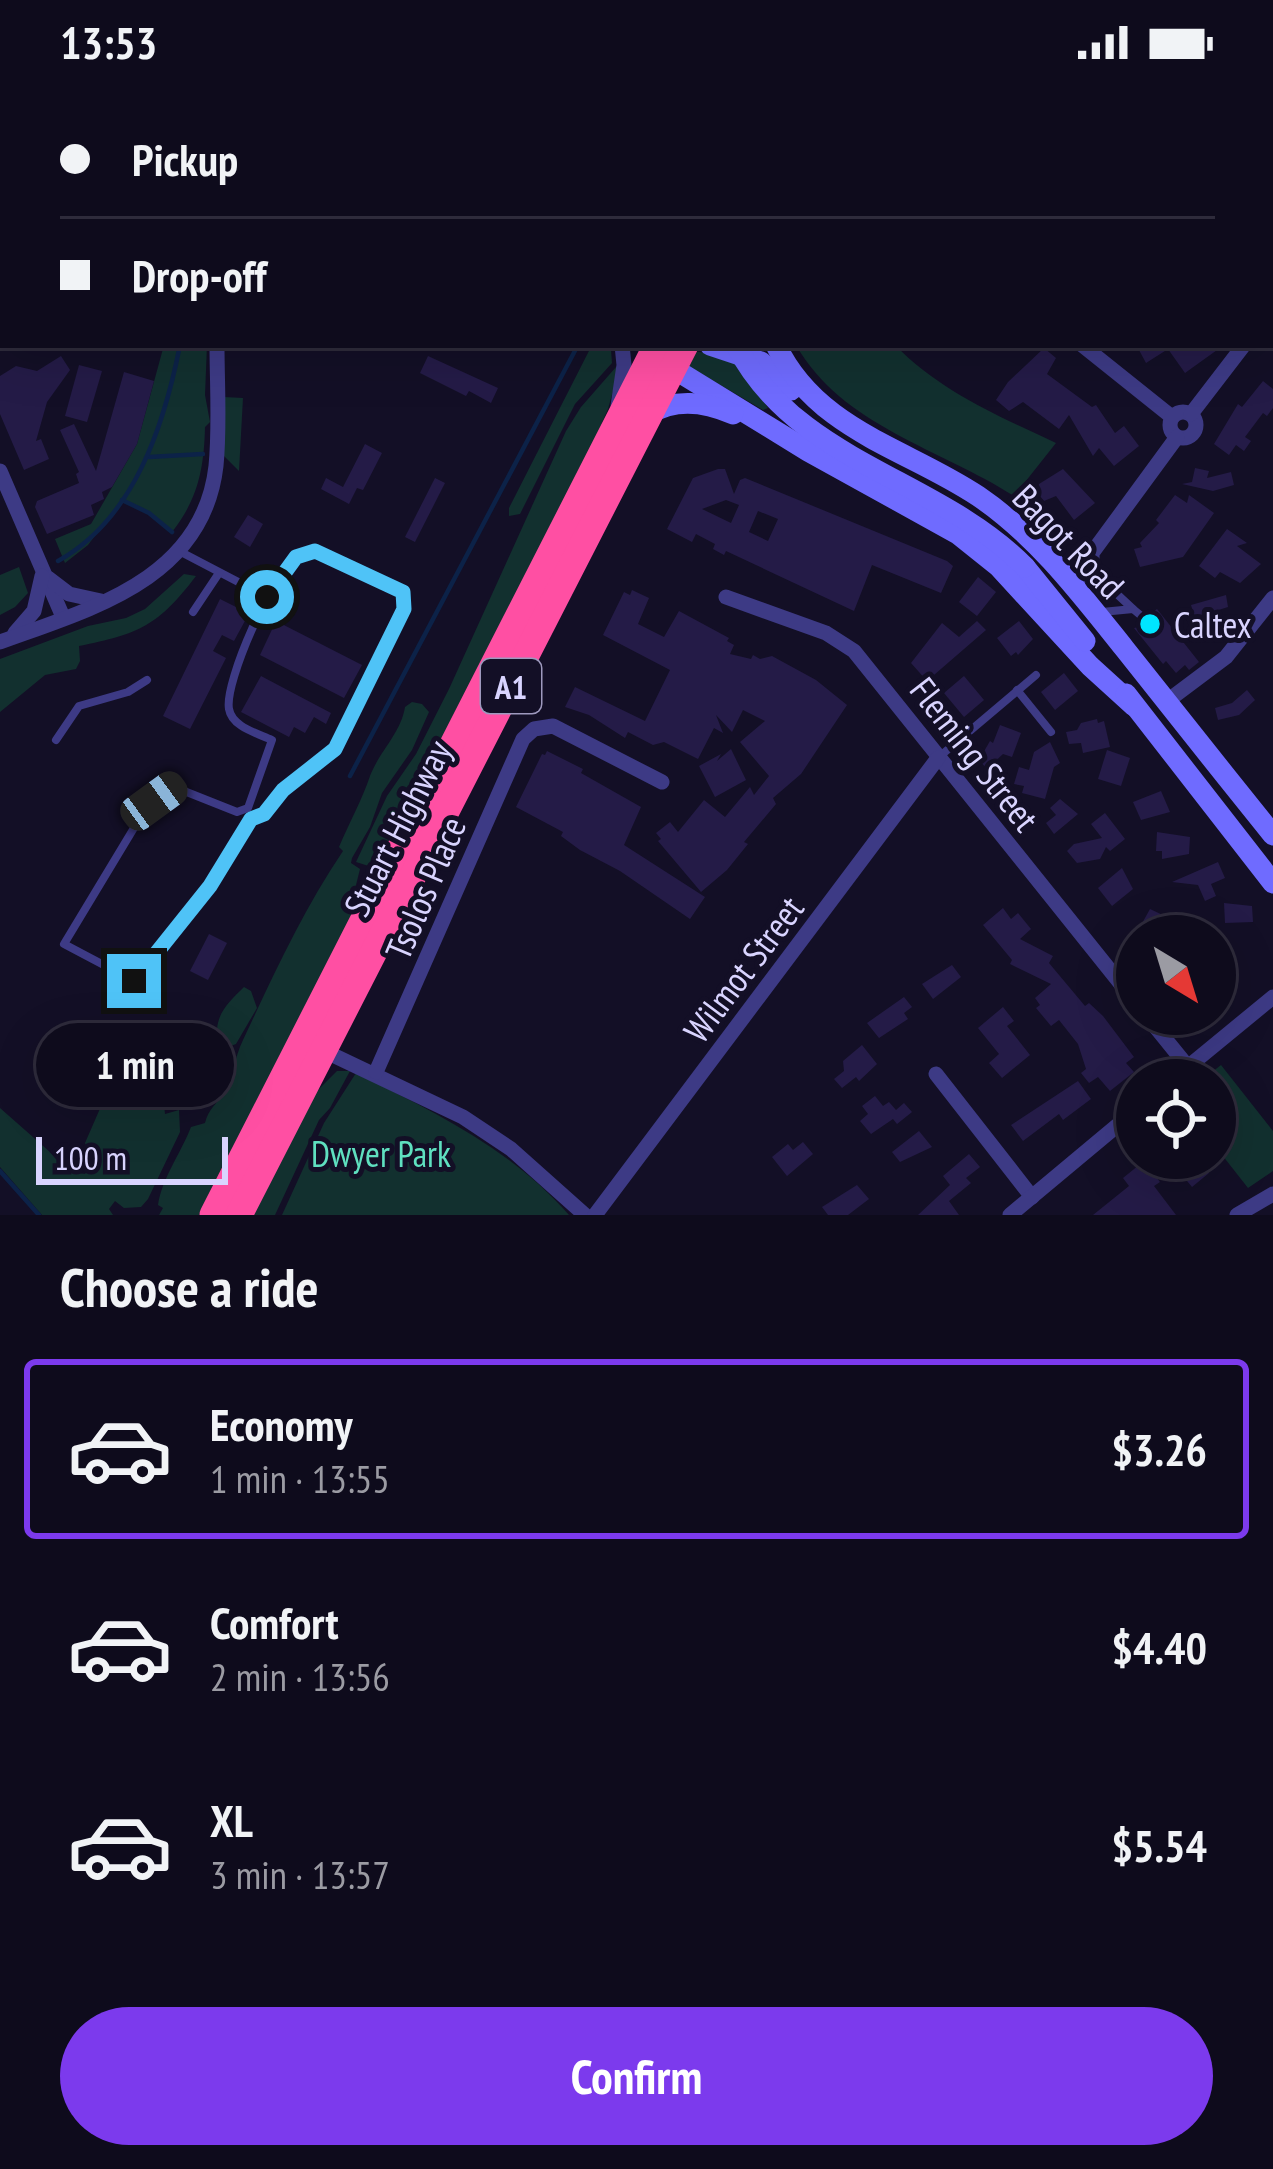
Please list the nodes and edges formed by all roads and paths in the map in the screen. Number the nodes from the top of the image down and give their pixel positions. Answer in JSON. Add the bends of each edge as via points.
{"nodes":[{"id":1,"x":217,"y":348,"type":"edge"},
{"id":2,"x":719,"y":348,"type":"edge"},
{"id":3,"x":738,"y":348,"type":"edge"},
{"id":4,"x":778,"y":348,"type":"edge"},
{"id":5,"x":1086,"y":348,"type":"edge"},
{"id":6,"x":1242,"y":348,"type":"edge"},
{"id":7,"x":652,"y":351,"type":"edge"},
{"id":8,"x":648,"y":414,"type":"junction"},
{"id":9,"x":1191,"y":414,"type":"junction"},
{"id":10,"x":1172,"y":417,"type":"junction"},
{"id":11,"x":1177,"y":436,"type":"junction"},
{"id":12,"x":869,"y":439,"type":"junction"},
{"id":13,"x":0,"y":471,"type":"edge"},
{"id":14,"x":878,"y":489,"type":"junction"},
{"id":15,"x":178,"y":550,"type":"junction"},
{"id":16,"x":43,"y":571,"type":"junction"},
{"id":17,"x":1085,"y":571,"type":"junction"},
{"id":18,"x":219,"y":572,"type":"junction"},
{"id":19,"x":267,"y":597,"type":"junction"},
{"id":20,"x":726,"y":597,"type":"dead end"},
{"id":21,"x":1273,"y":598,"type":"edge"},
{"id":22,"x":114,"y":599,"type":"junction"},
{"id":23,"x":1132,"y":609,"type":"junction"},
{"id":24,"x":193,"y":612,"type":"dead end"},
{"id":25,"x":1095,"y":612,"type":"junction"},
{"id":26,"x":63,"y":617,"type":"junction"},
{"id":27,"x":1145,"y":619,"type":"dead end"},
{"id":28,"x":1,"y":642,"type":"edge"},
{"id":29,"x":1036,"y":675,"type":"dead end"},
{"id":30,"x":147,"y":680,"type":"dead end"},
{"id":31,"x":1018,"y":690,"type":"junction"},
{"id":32,"x":1166,"y":701,"type":"junction"},
{"id":33,"x":1134,"y":706,"type":"junction"},
{"id":34,"x":1051,"y":732,"type":"dead end"},
{"id":35,"x":56,"y":740,"type":"dead end"},
{"id":36,"x":938,"y":758,"type":"junction"},
{"id":37,"x":662,"y":782,"type":"dead end"},
{"id":38,"x":1273,"y":835,"type":"edge"},
{"id":39,"x":1273,"y":883,"type":"edge"},
{"id":40,"x":1116,"y":978,"type":"edge"},
{"id":41,"x":1273,"y":997,"type":"edge"},
{"id":42,"x":1162,"y":1035,"type":"edge"},
{"id":43,"x":314,"y":1046,"type":"junction"},
{"id":44,"x":1182,"y":1059,"type":"edge"},
{"id":45,"x":1198,"y":1059,"type":"edge"},
{"id":46,"x":376,"y":1072,"type":"junction"},
{"id":47,"x":936,"y":1074,"type":"dead end"},
{"id":48,"x":1116,"y":1127,"type":"edge"},
{"id":49,"x":1273,"y":1194,"type":"edge"},
{"id":50,"x":1032,"y":1197,"type":"junction"},
{"id":51,"x":213,"y":1215,"type":"edge"},
{"id":52,"x":239,"y":1215,"type":"edge"},
{"id":53,"x":585,"y":1215,"type":"edge"},
{"id":54,"x":595,"y":1215,"type":"edge"},
{"id":55,"x":1010,"y":1215,"type":"edge"},
{"id":56,"x":1237,"y":1215,"type":"edge"}],
"edges":[{"from":1,"to":15,"type":"street","via":[[214,475]]},
{"from":2,"to":12,"type":"main road","via":[[760,362],[836,427]]},
{"from":3,"to":33,"type":"main road","name":"Bagot Road","bridge":true,"via":[[803,427],[973,522],[1025,567]]},
{"from":4,"to":12,"type":"main road","name":"Bagot Road","via":[[808,393]]},
{"from":5,"to":10,"type":"street"},
{"from":6,"to":9,"type":"street"},
{"from":7,"to":8,"type":"highway","name":"Stuart Highway","number":"A1"},
{"from":7,"to":14,"type":"main road","name":"Bagot Road"},
{"from":7,"to":43,"type":"highway","name":"Stuart Highway","number":"A1"},
{"from":8,"to":14,"type":"main road","via":[[675,403],[721,409]]},
{"from":8,"to":43,"type":"highway","name":"Stuart Highway","number":"A1"},
{"from":9,"to":10,"type":"street"},
{"from":9,"to":11,"type":"street","via":[[1195,431]]},
{"from":10,"to":11,"type":"street"},
{"from":11,"to":17,"type":"street"},
{"from":12,"to":17,"type":"main road","name":"Bagot Road","via":[[938,472]]},
{"from":13,"to":16,"type":"street"},
{"from":14,"to":33,"type":"main road","name":"Bagot Road","via":[[979,549]]},
{"from":15,"to":18,"type":"lane"},
{"from":15,"to":22,"type":"street"},
{"from":16,"to":22,"type":"street","via":[[82,599]]},
{"from":16,"to":26,"type":"street"},
{"from":16,"to":28,"type":"street","via":[[34,611]]},
{"from":17,"to":23,"type":"lane"},
{"from":17,"to":25,"type":"main road","name":"Bagot Road"},
{"from":18,"to":19,"type":"lane"},
{"from":18,"to":24,"type":"lane"},
{"from":19,"to":19,"type":"lane","via":[[230,692],[237,724],[272,740],[248,808],[237,812],[174,787],[154,801],[64,944],[134,981],[251,819],[335,749],[404,609],[403,592],[315,551],[296,557]]},
{"from":20,"to":36,"type":"street","name":"Fleming Street","via":[[850,648]]},
{"from":21,"to":32,"type":"street","via":[[1226,657]]},
{"from":22,"to":26,"type":"street"},
{"from":23,"to":25,"type":"lane"},
{"from":23,"to":27,"type":"lane"},
{"from":25,"to":32,"type":"main road","name":"Bagot Road","via":[[1149,668]]},
{"from":26,"to":28,"type":"street"},
{"from":29,"to":31,"type":"lane"},
{"from":30,"to":35,"type":"lane","via":[[79,706]]},
{"from":31,"to":34,"type":"lane"},
{"from":31,"to":36,"type":"lane"},
{"from":32,"to":38,"type":"main road","name":"Bagot Road"},
{"from":33,"to":39,"type":"main road","name":"Bagot Road"},
{"from":36,"to":40,"type":"street","name":"Fleming Street"},
{"from":36,"to":54,"type":"street","name":"Wilmot Street"},
{"from":37,"to":46,"type":"street","name":"Tsolos Place","via":[[554,726],[523,739]]},
{"from":41,"to":45,"type":"street"},
{"from":42,"to":44,"type":"street"},
{"from":43,"to":46,"type":"street"},
{"from":43,"to":51,"type":"highway","name":"Stuart Highway","number":"A1"},
{"from":43,"to":52,"type":"highway","name":"Stuart Highway","number":"A1"},
{"from":46,"to":53,"type":"street","via":[[511,1149]]},
{"from":47,"to":50,"type":"street"},
{"from":48,"to":50,"type":"street"},
{"from":49,"to":56,"type":"street"},
{"from":50,"to":55,"type":"street"}]}
